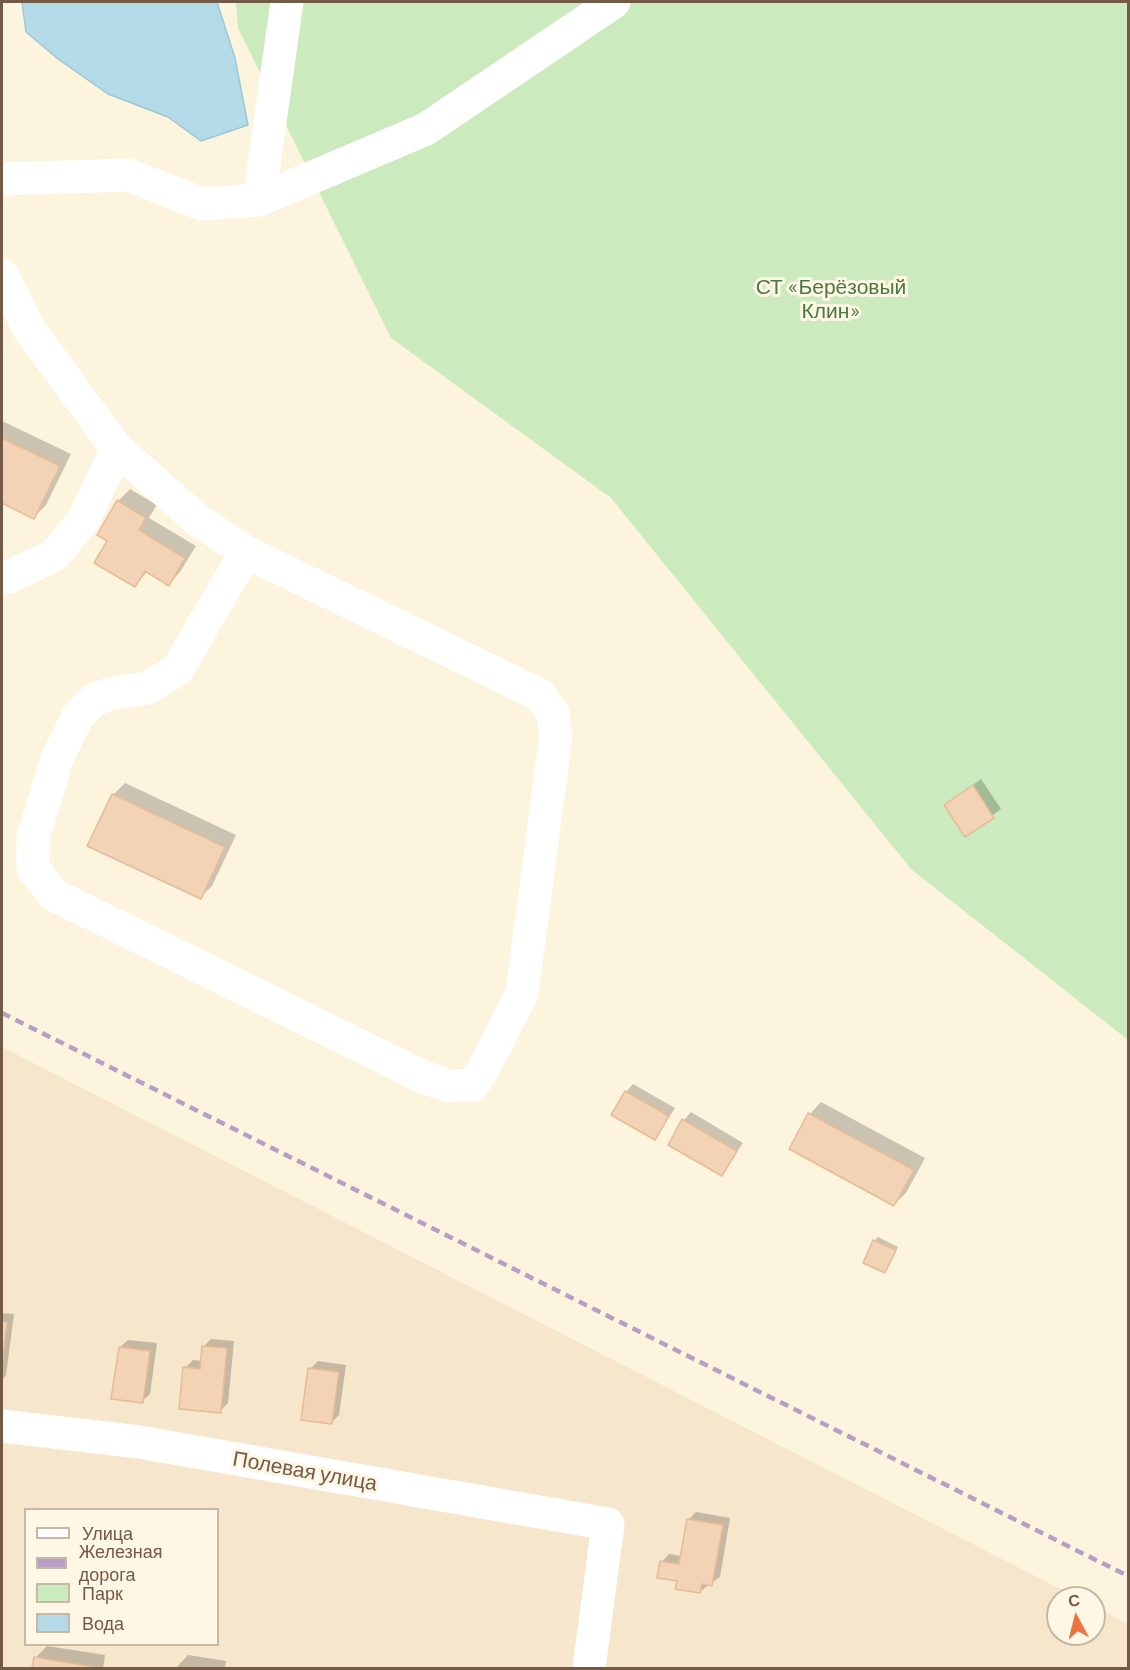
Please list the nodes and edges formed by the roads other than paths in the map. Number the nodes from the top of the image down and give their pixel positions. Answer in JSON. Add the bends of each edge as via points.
{"nodes":[{"id":1,"x":287,"y":2,"type":"edge"},
{"id":2,"x":614,"y":2,"type":"edge"},
{"id":3,"x":2,"y":179,"type":"edge"},
{"id":4,"x":259,"y":200,"type":"junction"},
{"id":5,"x":2,"y":275,"type":"edge"},
{"id":6,"x":117,"y":449,"type":"junction"},
{"id":7,"x":246,"y":552,"type":"junction"},
{"id":8,"x":2,"y":577,"type":"edge"},
{"id":9,"x":2,"y":1426,"type":"edge"},
{"id":10,"x":589,"y":1668,"type":"edge"}],
"edges":[{"from":1,"to":4,"type":"street"},
{"from":2,"to":4,"type":"street","via":[[426,129]]},
{"from":3,"to":4,"type":"street","via":[[129,175],[202,204]]},
{"from":5,"to":6,"type":"street","via":[[29,329]]},
{"from":6,"to":7,"type":"street","via":[[199,521]]},
{"from":6,"to":8,"type":"street","via":[[84,519],[55,555]]},
{"from":7,"to":7,"type":"street","via":[[177,670],[148,688],[94,700],[77,717],[57,759],[33,838],[33,868],[54,895],[440,1083],[472,1085],[522,993],[556,735],[553,714],[540,695]]},
{"from":9,"to":10,"type":"street","name":"Полевая улица","via":[[139,1442],[608,1524]]}]}
